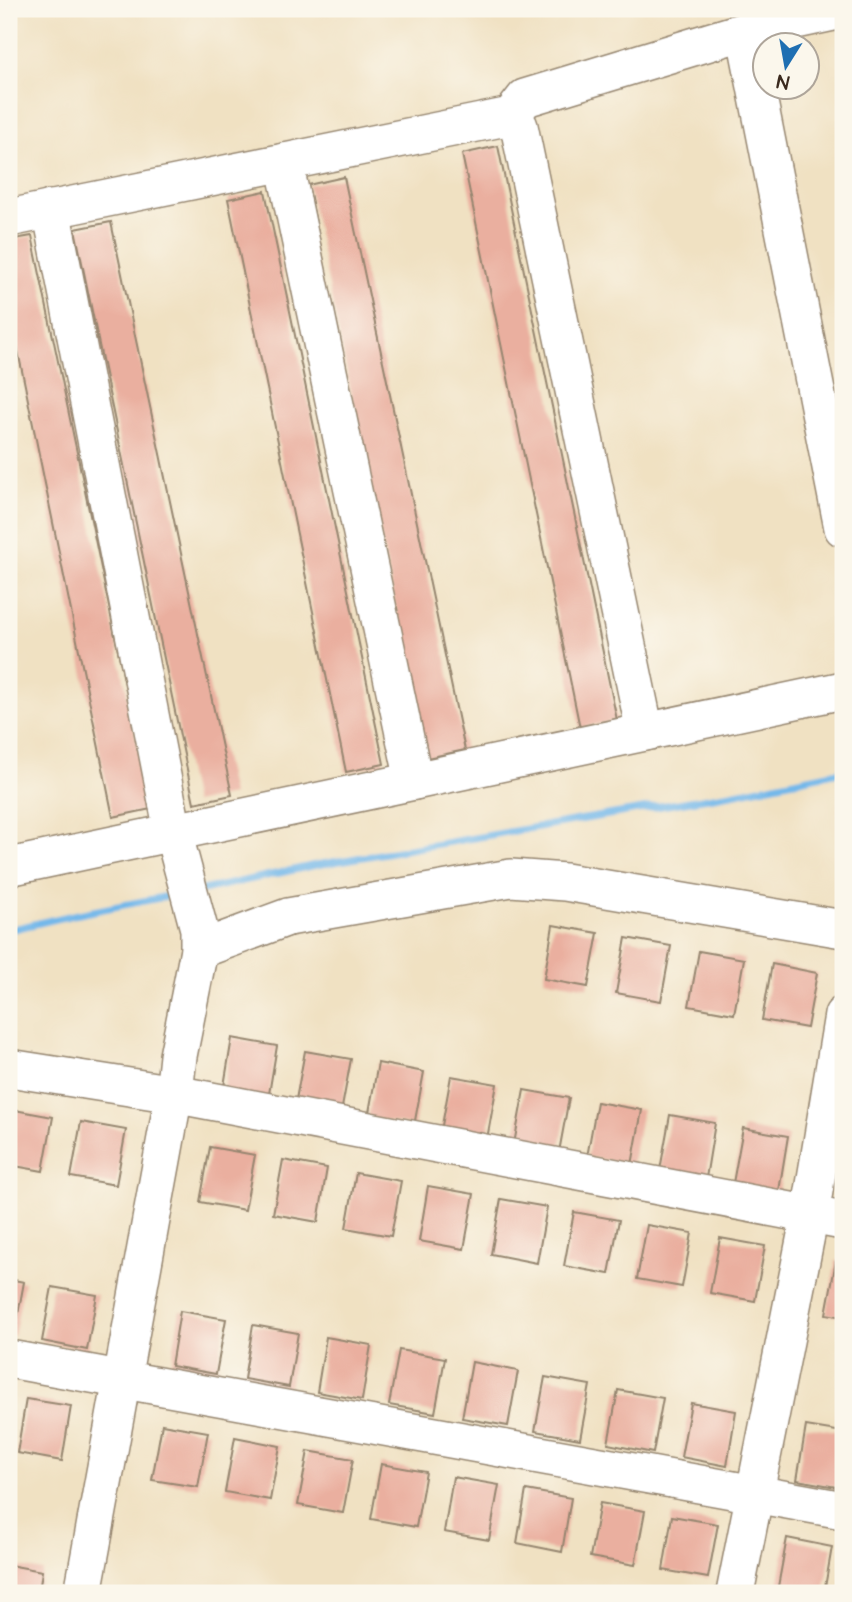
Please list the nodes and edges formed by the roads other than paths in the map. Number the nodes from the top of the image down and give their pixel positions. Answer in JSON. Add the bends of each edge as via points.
{"nodes":[{"id":1,"x":843,"y":10,"type":"edge"},
{"id":2,"x":745,"y":31,"type":"junction"},
{"id":3,"x":511,"y":116,"type":"junction"},
{"id":4,"x":284,"y":162,"type":"junction"},
{"id":5,"x":51,"y":209,"type":"junction"},
{"id":6,"x":9,"y":218,"type":"edge"},
{"id":7,"x":843,"y":528,"type":"edge"},
{"id":8,"x":843,"y":690,"type":"edge"},
{"id":9,"x":645,"y":732,"type":"junction"},
{"id":10,"x":414,"y":781,"type":"junction"},
{"id":11,"x":176,"y":842,"type":"junction"},
{"id":12,"x":9,"y":867,"type":"edge"},
{"id":13,"x":843,"y":929,"type":"edge"},
{"id":14,"x":199,"y":940,"type":"junction"},
{"id":15,"x":843,"y":1015,"type":"edge"},
{"id":16,"x":9,"y":1068,"type":"edge"},
{"id":17,"x":174,"y":1094,"type":"junction"},
{"id":18,"x":827,"y":1218,"type":"edge"},
{"id":19,"x":9,"y":1359,"type":"edge"},
{"id":20,"x":124,"y":1378,"type":"junction"},
{"id":21,"x":753,"y":1495,"type":"junction"},
{"id":22,"x":843,"y":1510,"type":"edge"},
{"id":23,"x":83,"y":1593,"type":"edge"},
{"id":24,"x":735,"y":1593,"type":"edge"}],
"edges":[{"from":1,"to":2,"type":"lane"},
{"from":2,"to":3,"type":"lane","via":[[525,97]]},
{"from":2,"to":7,"type":"lane"},
{"from":3,"to":4,"type":"lane"},
{"from":3,"to":9,"type":"lane","via":[[519,126]]},
{"from":4,"to":5,"type":"lane"},
{"from":4,"to":10,"type":"lane"},
{"from":5,"to":6,"type":"lane"},
{"from":5,"to":11,"type":"lane"},
{"from":8,"to":9,"type":"lane"},
{"from":9,"to":10,"type":"lane"},
{"from":10,"to":11,"type":"lane"},
{"from":11,"to":12,"type":"lane"},
{"from":11,"to":14,"type":"lane"},
{"from":13,"to":14,"type":"lane","via":[[565,882],[511,878],[288,917]]},
{"from":14,"to":17,"type":"lane"},
{"from":15,"to":18,"type":"lane"},
{"from":16,"to":17,"type":"lane"},
{"from":17,"to":18,"type":"lane"},
{"from":17,"to":20,"type":"lane"},
{"from":18,"to":21,"type":"lane"},
{"from":19,"to":20,"type":"lane"},
{"from":20,"to":21,"type":"lane"},
{"from":20,"to":23,"type":"lane"},
{"from":21,"to":22,"type":"lane"},
{"from":21,"to":24,"type":"lane"}]}
